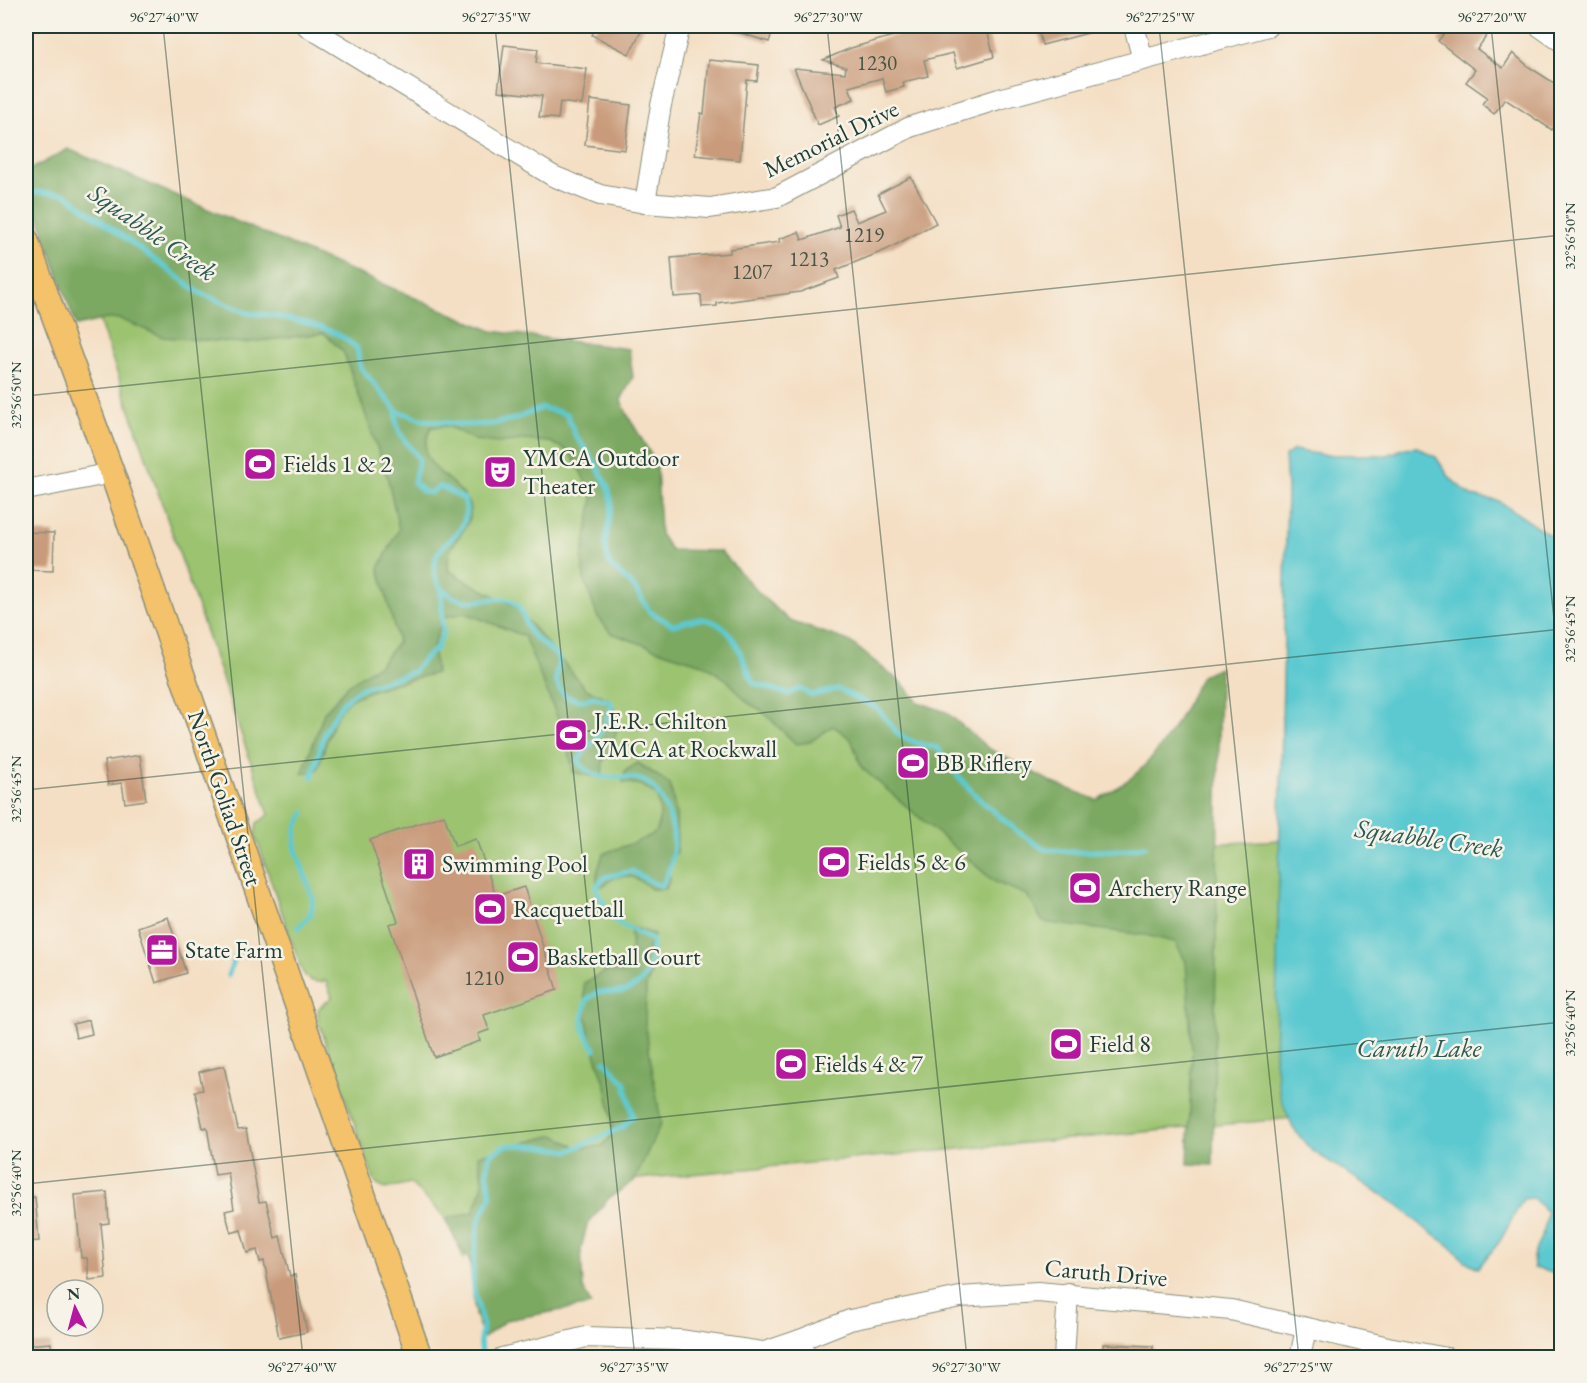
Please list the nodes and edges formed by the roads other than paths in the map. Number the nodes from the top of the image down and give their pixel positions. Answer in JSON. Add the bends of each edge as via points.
{"nodes":[{"id":1,"x":307,"y":26,"type":"edge"},
{"id":2,"x":680,"y":26,"type":"edge"},
{"id":3,"x":1134,"y":26,"type":"edge"},
{"id":4,"x":1268,"y":26,"type":"edge"},
{"id":5,"x":1539,"y":26,"type":"edge"},
{"id":6,"x":1562,"y":42,"type":"edge"},
{"id":7,"x":1143,"y":60,"type":"junction"},
{"id":8,"x":645,"y":203,"type":"junction"},
{"id":9,"x":26,"y":240,"type":"edge"},
{"id":10,"x":112,"y":473,"type":"junction"},
{"id":11,"x":26,"y":490,"type":"edge"},
{"id":12,"x":1068,"y":1293,"type":"junction"},
{"id":13,"x":1306,"y":1328,"type":"junction"},
{"id":14,"x":804,"y":1349,"type":"edge"},
{"id":15,"x":756,"y":1355,"type":"edge"},
{"id":16,"x":503,"y":1357,"type":"edge"},
{"id":17,"x":420,"y":1358,"type":"edge"},
{"id":18,"x":1064,"y":1358,"type":"edge"},
{"id":19,"x":1300,"y":1358,"type":"edge"},
{"id":20,"x":1447,"y":1358,"type":"edge"}],
"edges":[{"from":1,"to":8,"type":"street","name":"Memorial Drive","via":[[553,176],[600,195]]},
{"from":2,"to":8,"type":"street","via":[[661,105]]},
{"from":3,"to":7,"type":"street"},
{"from":4,"to":7,"type":"street","name":"Memorial Drive"},
{"from":5,"to":6,"type":"street"},
{"from":7,"to":8,"type":"street","name":"Memorial Drive","via":[[910,128],[777,196],[710,208]]},
{"from":9,"to":10,"type":"main road","name":"North Goliad Street"},
{"from":10,"to":11,"type":"street"},
{"from":10,"to":17,"type":"main road","name":"North Goliad Street"},
{"from":12,"to":13,"type":"street","name":"Caruth Drive","via":[[1231,1310]]},
{"from":12,"to":14,"type":"street","name":"Caruth Drive","via":[[960,1297],[850,1320]]},
{"from":12,"to":18,"type":"street"},
{"from":13,"to":19,"type":"street"},
{"from":13,"to":20,"type":"street","name":"Caruth Drive"},
{"from":14,"to":15,"type":"street","name":"Caruth Drive"},
{"from":15,"to":16,"type":"street","name":"Caruth Drive","via":[[680,1340],[586,1337]]}]}
